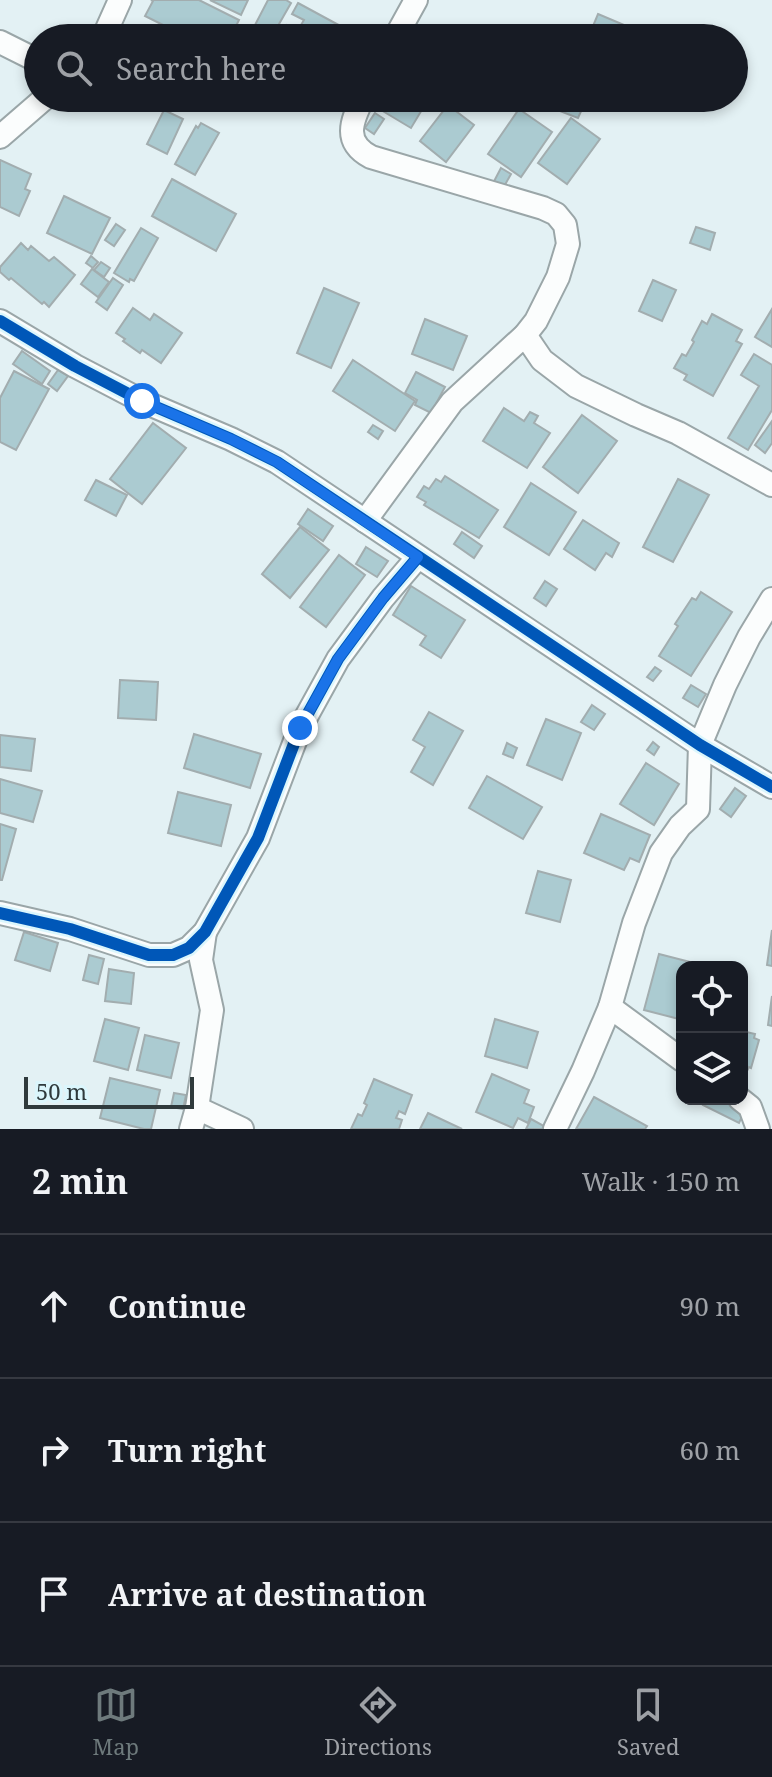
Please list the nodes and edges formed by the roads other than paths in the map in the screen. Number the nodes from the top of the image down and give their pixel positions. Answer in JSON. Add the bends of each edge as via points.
{"nodes":[{"id":1,"x":120,"y":0,"type":"edge"},
{"id":2,"x":416,"y":0,"type":"edge"},
{"id":3,"x":109,"y":24,"type":"edge"},
{"id":4,"x":403,"y":24,"type":"edge"},
{"id":5,"x":0,"y":42,"type":"edge"},
{"id":6,"x":24,"y":54,"type":"edge"},
{"id":7,"x":29,"y":112,"type":"edge"},
{"id":8,"x":357,"y":112,"type":"edge"},
{"id":9,"x":0,"y":137,"type":"edge"},
{"id":10,"x":0,"y":321,"type":"edge"},
{"id":11,"x":525,"y":335,"type":"junction"},
{"id":12,"x":772,"y":485,"type":"edge"},
{"id":13,"x":365,"y":521,"type":"junction"},
{"id":14,"x":418,"y":557,"type":"junction"},
{"id":15,"x":772,"y":599,"type":"edge"},
{"id":16,"x":700,"y":745,"type":"junction"},
{"id":17,"x":772,"y":787,"type":"edge"},
{"id":18,"x":0,"y":913,"type":"edge"},
{"id":19,"x":205,"y":932,"type":"junction"},
{"id":20,"x":610,"y":1007,"type":"junction"},
{"id":21,"x":676,"y":1056,"type":"edge"},
{"id":22,"x":748,"y":1105,"type":"edge"},
{"id":23,"x":194,"y":1118,"type":"edge"},
{"id":24,"x":242,"y":1129,"type":"edge"},
{"id":25,"x":555,"y":1129,"type":"edge"},
{"id":26,"x":758,"y":1129,"type":"edge"}],
"edges":[{"from":1,"to":3,"type":"street"},
{"from":2,"to":4,"type":"street"},
{"from":5,"to":6,"type":"street"},
{"from":7,"to":9,"type":"street"},
{"from":8,"to":11,"type":"street","via":[[353,140],[371,157],[543,208],[565,225],[568,244],[558,277]]},
{"from":10,"to":13,"type":"street","via":[[129,394],[277,462]]},
{"from":11,"to":12,"type":"street","via":[[542,360],[576,386],[678,433]]},
{"from":11,"to":13,"type":"street","via":[[452,402]]},
{"from":13,"to":14,"type":"street"},
{"from":14,"to":16,"type":"street"},
{"from":14,"to":19,"type":"street","via":[[338,659],[300,728],[258,838]]},
{"from":15,"to":16,"type":"street"},
{"from":16,"to":17,"type":"street"},
{"from":16,"to":20,"type":"street","via":[[698,809],[661,853]]},
{"from":18,"to":19,"type":"street","via":[[149,955],[173,955]]},
{"from":19,"to":23,"type":"street","via":[[201,960],[212,1010]]},
{"from":20,"to":21,"type":"street"},
{"from":20,"to":25,"type":"street"},
{"from":22,"to":26,"type":"street"},
{"from":23,"to":24,"type":"street"}]}
